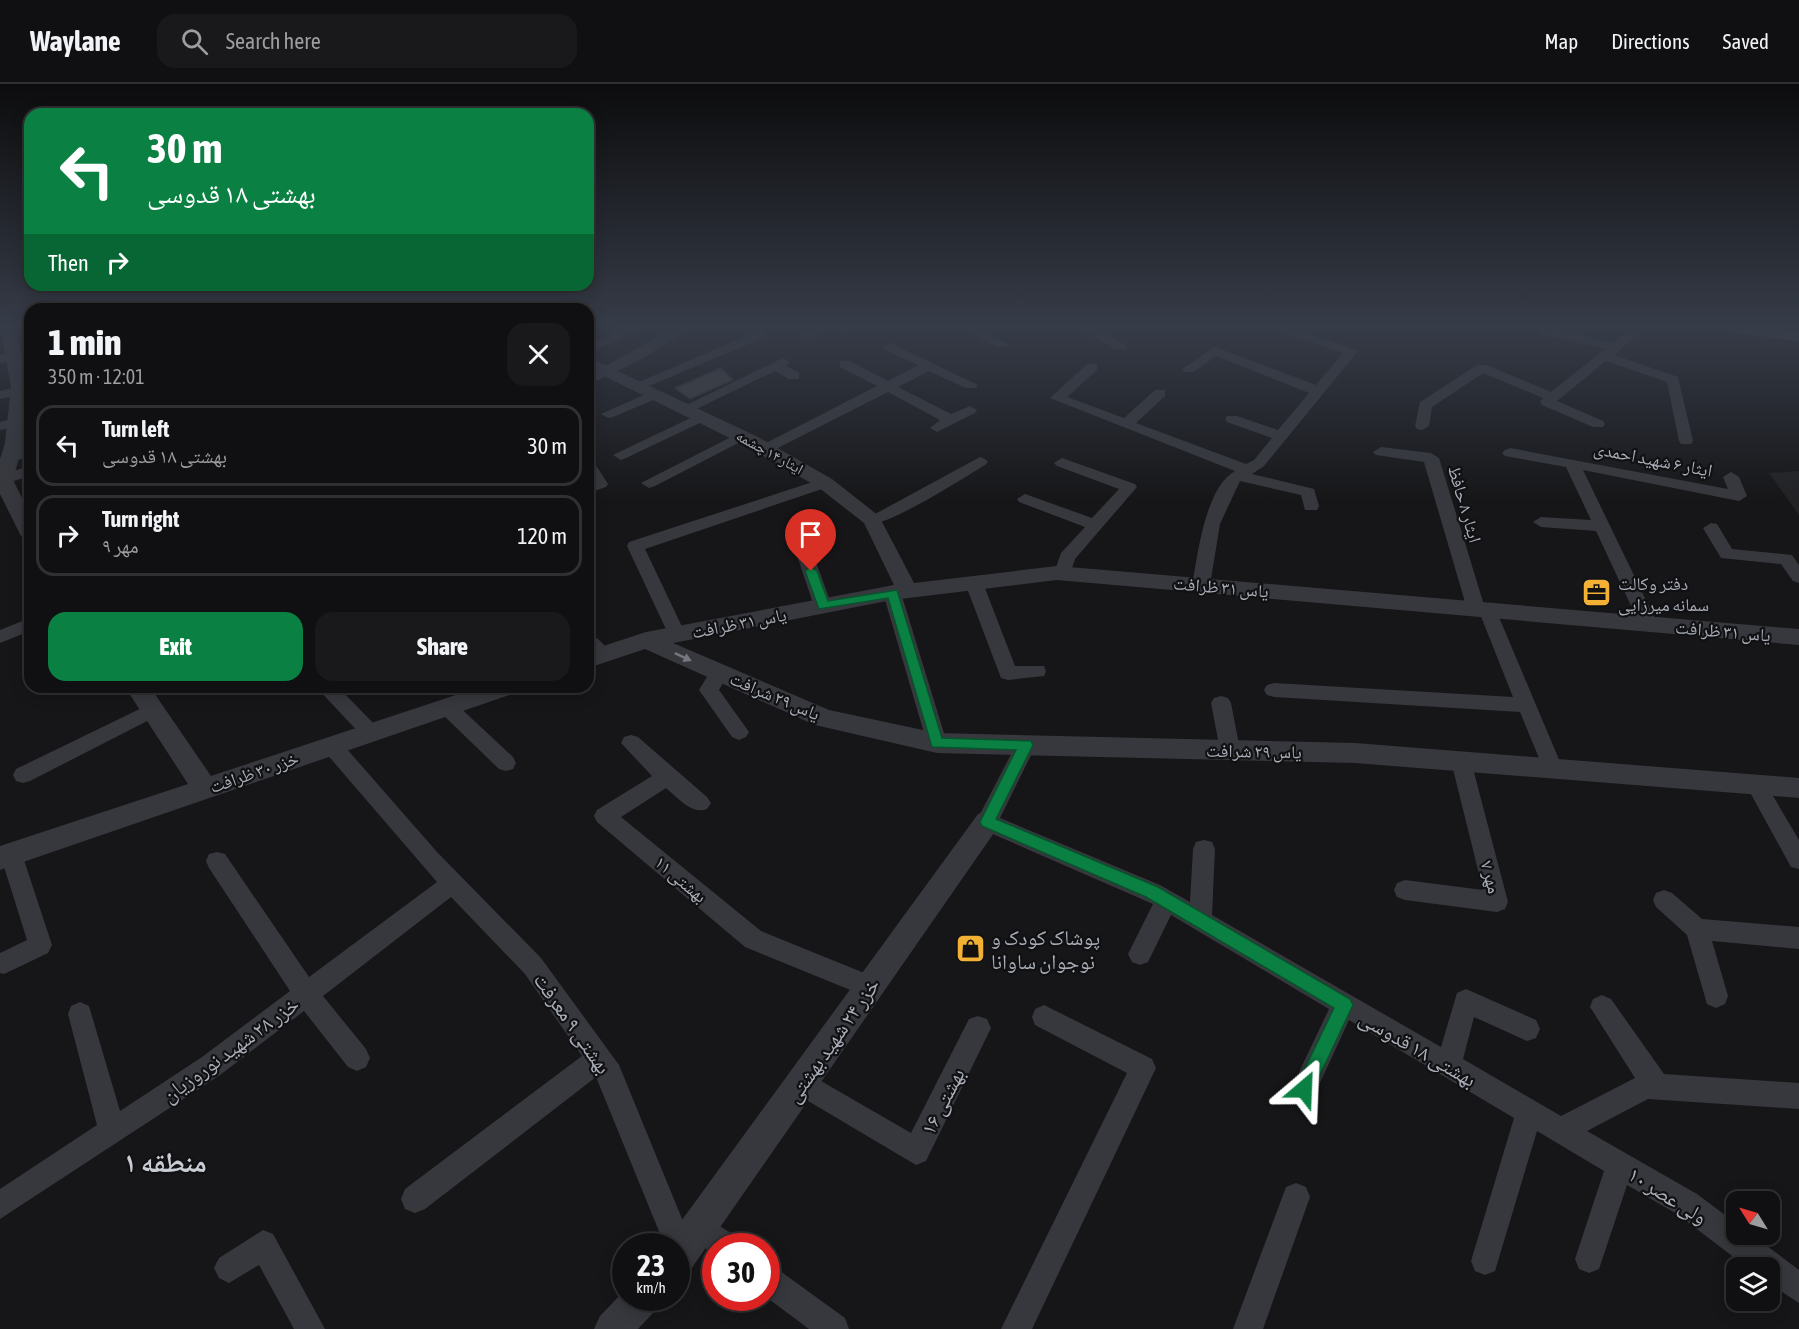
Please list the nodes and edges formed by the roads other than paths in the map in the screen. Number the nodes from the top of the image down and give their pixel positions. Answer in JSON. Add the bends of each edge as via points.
{"nodes":[{"id":1,"x":12,"y":385,"type":"edge"},
{"id":2,"x":742,"y":385,"type":"edge"},
{"id":3,"x":883,"y":385,"type":"edge"},
{"id":4,"x":890,"y":385,"type":"edge"},
{"id":5,"x":1072,"y":385,"type":"edge"},
{"id":6,"x":1303,"y":385,"type":"edge"},
{"id":7,"x":1323,"y":385,"type":"edge"},
{"id":8,"x":1456,"y":385,"type":"edge"},
{"id":9,"x":1520,"y":385,"type":"edge"},
{"id":10,"x":1568,"y":385,"type":"edge"},
{"id":11,"x":1673,"y":385,"type":"edge"},
{"id":12,"x":637,"y":386,"type":"edge"},
{"id":13,"x":886,"y":387,"type":"junction"},
{"id":14,"x":1318,"y":391,"type":"junction"},
{"id":15,"x":1160,"y":393,"type":"dead end"},
{"id":16,"x":655,"y":394,"type":"junction"},
{"id":17,"x":1550,"y":399,"type":"junction"},
{"id":18,"x":970,"y":410,"type":"dead end"},
{"id":19,"x":693,"y":413,"type":"junction"},
{"id":20,"x":608,"y":414,"type":"dead end"},
{"id":21,"x":1232,"y":419,"type":"dead end"},
{"id":22,"x":951,"y":420,"type":"junction"},
{"id":23,"x":1127,"y":424,"type":"junction"},
{"id":24,"x":1598,"y":424,"type":"dead end"},
{"id":25,"x":1422,"y":426,"type":"dead end"},
{"id":26,"x":937,"y":428,"type":"dead end"},
{"id":27,"x":741,"y":436,"type":"junction"},
{"id":28,"x":1281,"y":436,"type":"junction"},
{"id":29,"x":1686,"y":441,"type":"dead end"},
{"id":30,"x":765,"y":449,"type":"junction"},
{"id":31,"x":683,"y":450,"type":"dead end"},
{"id":32,"x":24,"y":453,"type":"edge"},
{"id":33,"x":1381,"y":453,"type":"dead end"},
{"id":34,"x":1510,"y":453,"type":"dead end"},
{"id":35,"x":621,"y":455,"type":"dead end"},
{"id":36,"x":9,"y":458,"type":"junction"},
{"id":37,"x":698,"y":458,"type":"junction"},
{"id":38,"x":980,"y":462,"type":"dead end"},
{"id":39,"x":1062,"y":463,"type":"dead end"},
{"id":40,"x":1572,"y":463,"type":"junction"},
{"id":41,"x":1243,"y":472,"type":"junction"},
{"id":42,"x":24,"y":473,"type":"edge"},
{"id":43,"x":594,"y":474,"type":"edge"},
{"id":44,"x":1731,"y":477,"type":"dead end"},
{"id":45,"x":2,"y":480,"type":"edge"},
{"id":46,"x":649,"y":483,"type":"dead end"},
{"id":47,"x":825,"y":483,"type":"junction"},
{"id":48,"x":594,"y":486,"type":"edge"},
{"id":49,"x":1025,"y":499,"type":"dead end"},
{"id":50,"x":1311,"y":506,"type":"dead end"},
{"id":51,"x":24,"y":520,"type":"edge"},
{"id":52,"x":872,"y":520,"type":"junction"},
{"id":53,"x":1541,"y":522,"type":"dead end"},
{"id":54,"x":1095,"y":525,"type":"junction"},
{"id":55,"x":1602,"y":526,"type":"junction"},
{"id":56,"x":1711,"y":528,"type":"dead end"},
{"id":57,"x":798,"y":535,"type":"dead end"},
{"id":58,"x":1063,"y":573,"type":"junction"},
{"id":59,"x":1799,"y":577,"type":"edge"},
{"id":60,"x":974,"y":583,"type":"junction"},
{"id":61,"x":1201,"y":585,"type":"junction"},
{"id":62,"x":899,"y":592,"type":"junction"},
{"id":63,"x":823,"y":606,"type":"junction"},
{"id":64,"x":1481,"y":610,"type":"junction"},
{"id":65,"x":1649,"y":624,"type":"junction"},
{"id":66,"x":24,"y":627,"type":"edge"},
{"id":67,"x":711,"y":628,"type":"junction"},
{"id":68,"x":677,"y":635,"type":"junction"},
{"id":69,"x":0,"y":637,"type":"edge"},
{"id":70,"x":1799,"y":637,"type":"edge"},
{"id":71,"x":646,"y":640,"type":"junction"},
{"id":72,"x":594,"y":652,"type":"edge"},
{"id":73,"x":1037,"y":671,"type":"dead end"},
{"id":74,"x":720,"y":672,"type":"junction"},
{"id":75,"x":1274,"y":690,"type":"dead end"},
{"id":76,"x":141,"y":693,"type":"edge"},
{"id":77,"x":333,"y":693,"type":"edge"},
{"id":78,"x":489,"y":693,"type":"edge"},
{"id":79,"x":1221,"y":703,"type":"dead end"},
{"id":80,"x":1526,"y":705,"type":"junction"},
{"id":81,"x":447,"y":707,"type":"junction"},
{"id":82,"x":152,"y":710,"type":"junction"},
{"id":83,"x":739,"y":732,"type":"dead end"},
{"id":84,"x":371,"y":733,"type":"junction"},
{"id":85,"x":631,"y":743,"type":"dead end"},
{"id":86,"x":937,"y":743,"type":"junction"},
{"id":87,"x":1026,"y":745,"type":"junction"},
{"id":88,"x":332,"y":746,"type":"junction"},
{"id":89,"x":1230,"y":750,"type":"junction"},
{"id":90,"x":1461,"y":762,"type":"junction"},
{"id":91,"x":506,"y":763,"type":"dead end"},
{"id":92,"x":1552,"y":769,"type":"junction"},
{"id":93,"x":22,"y":775,"type":"dead end"},
{"id":94,"x":667,"y":777,"type":"junction"},
{"id":95,"x":1756,"y":785,"type":"junction"},
{"id":96,"x":1799,"y":788,"type":"edge"},
{"id":97,"x":205,"y":789,"type":"junction"},
{"id":98,"x":700,"y":803,"type":"dead end"},
{"id":99,"x":987,"y":822,"type":"junction"},
{"id":100,"x":1204,"y":849,"type":"dead end"},
{"id":101,"x":5,"y":856,"type":"edge"},
{"id":102,"x":1799,"y":860,"type":"edge"},
{"id":103,"x":217,"y":861,"type":"dead end"},
{"id":104,"x":453,"y":883,"type":"junction"},
{"id":105,"x":1405,"y":890,"type":"dead end"},
{"id":106,"x":1664,"y":900,"type":"dead end"},
{"id":107,"x":1166,"y":901,"type":"junction"},
{"id":108,"x":1200,"y":920,"type":"junction"},
{"id":109,"x":1697,"y":929,"type":"junction"},
{"id":110,"x":1799,"y":938,"type":"edge"},
{"id":111,"x":1140,"y":954,"type":"dead end"},
{"id":112,"x":4,"y":963,"type":"dead end"},
{"id":113,"x":870,"y":987,"type":"junction"},
{"id":114,"x":306,"y":994,"type":"junction"},
{"id":115,"x":1716,"y":996,"type":"dead end"},
{"id":116,"x":1344,"y":1005,"type":"junction"},
{"id":117,"x":1602,"y":1007,"type":"dead end"},
{"id":118,"x":80,"y":1014,"type":"dead end"},
{"id":119,"x":1044,"y":1017,"type":"dead end"},
{"id":120,"x":978,"y":1028,"type":"dead end"},
{"id":121,"x":1527,"y":1029,"type":"dead end"},
{"id":122,"x":357,"y":1058,"type":"dead end"},
{"id":123,"x":599,"y":1059,"type":"junction"},
{"id":124,"x":1448,"y":1066,"type":"junction"},
{"id":125,"x":802,"y":1083,"type":"junction"},
{"id":126,"x":1657,"y":1087,"type":"junction"},
{"id":127,"x":1304,"y":1089,"type":"dead end"},
{"id":128,"x":1799,"y":1096,"type":"edge"},
{"id":129,"x":1529,"y":1113,"type":"junction"},
{"id":130,"x":112,"y":1131,"type":"junction"},
{"id":131,"x":1560,"y":1131,"type":"junction"},
{"id":132,"x":1620,"y":1165,"type":"junction"},
{"id":133,"x":1296,"y":1197,"type":"dead end"},
{"id":134,"x":415,"y":1199,"type":"dead end"},
{"id":135,"x":0,"y":1205,"type":"edge"},
{"id":136,"x":699,"y":1227,"type":"junction"},
{"id":137,"x":670,"y":1233,"type":"edge"},
{"id":138,"x":707,"y":1233,"type":"edge"},
{"id":139,"x":690,"y":1240,"type":"edge"},
{"id":140,"x":1589,"y":1259,"type":"dead end"},
{"id":141,"x":1485,"y":1261,"type":"dead end"},
{"id":142,"x":229,"y":1268,"type":"dead end"},
{"id":143,"x":780,"y":1288,"type":"edge"},
{"id":144,"x":1799,"y":1288,"type":"edge"},
{"id":145,"x":630,"y":1311,"type":"edge"},
{"id":146,"x":310,"y":1329,"type":"edge"},
{"id":147,"x":613,"y":1329,"type":"edge"},
{"id":148,"x":834,"y":1329,"type":"edge"},
{"id":149,"x":1016,"y":1329,"type":"edge"},
{"id":150,"x":1248,"y":1329,"type":"edge"}],
"edges":[{"from":1,"to":36,"type":"street"},
{"from":2,"to":19,"type":"street"},
{"from":3,"to":13,"type":"street"},
{"from":4,"to":13,"type":"street"},
{"from":5,"to":23,"type":"street","via":[[1057,398]]},
{"from":6,"to":14,"type":"street"},
{"from":7,"to":14,"type":"street"},
{"from":8,"to":25,"type":"street","via":[[1425,405]]},
{"from":9,"to":17,"type":"street"},
{"from":10,"to":17,"type":"street"},
{"from":11,"to":29,"type":"street"},
{"from":12,"to":16,"type":"street","name":"ایثار ۱۴ چشمه"},
{"from":13,"to":22,"type":"street"},
{"from":13,"to":30,"type":"street"},
{"from":14,"to":28,"type":"street"},
{"from":15,"to":23,"type":"street"},
{"from":16,"to":19,"type":"street","name":"ایثار ۱۴ چشمه"},
{"from":16,"to":20,"type":"street"},
{"from":17,"to":24,"type":"street"},
{"from":18,"to":22,"type":"street"},
{"from":19,"to":27,"type":"street","name":"ایثار ۱۴ چشمه"},
{"from":19,"to":35,"type":"street"},
{"from":21,"to":28,"type":"street"},
{"from":22,"to":26,"type":"street"},
{"from":23,"to":41,"type":"street"},
{"from":27,"to":30,"type":"street","name":"ایثار ۱۴ چشمه"},
{"from":27,"to":37,"type":"street"},
{"from":28,"to":41,"type":"street","via":[[1259,463]]},
{"from":30,"to":47,"type":"street","name":"ایثار ۱۴ چشمه"},
{"from":31,"to":37,"type":"street"},
{"from":32,"to":36,"type":"street"},
{"from":33,"to":64,"type":"street","name":"ایثار ۸ حافظ","via":[[1431,458]]},
{"from":34,"to":40,"type":"street"},
{"from":36,"to":45,"type":"street"},
{"from":37,"to":46,"type":"street"},
{"from":38,"to":52,"type":"street"},
{"from":39,"to":54,"type":"street","via":[[1129,487]]},
{"from":40,"to":44,"type":"street","name":"ایثار ۶ شهید احمدی","via":[[1739,496]]},
{"from":40,"to":55,"type":"street","name":"ایثار ۶ شهید احمدی"},
{"from":41,"to":50,"type":"street","via":[[1308,492]]},
{"from":41,"to":61,"type":"street","via":[[1229,485],[1212,524]]},
{"from":42,"to":45,"type":"street"},
{"from":43,"to":48,"type":"street","via":[[600,484]]},
{"from":45,"to":51,"type":"street"},
{"from":47,"to":52,"type":"street","name":"ایثار ۱۴ چشمه"},
{"from":47,"to":68,"type":"street","via":[[635,546]]},
{"from":49,"to":54,"type":"street"},
{"from":52,"to":62,"type":"street","name":"ایثار ۱۴ چشمه"},
{"from":53,"to":55,"type":"street"},
{"from":54,"to":58,"type":"street","via":[[1067,557]]},
{"from":55,"to":65,"type":"street","name":"ایثار ۶ شهید احمدی"},
{"from":56,"to":59,"type":"street","via":[[1727,554],[1786,559]]},
{"from":57,"to":63,"type":"street"},
{"from":58,"to":60,"type":"street","name":"یاس ۳۱ ظرافت"},
{"from":58,"to":61,"type":"street","name":"یاس ۳۱ ظرافت"},
{"from":60,"to":62,"type":"street","name":"یاس ۳۱ ظرافت"},
{"from":60,"to":73,"type":"street","via":[[1008,673]]},
{"from":61,"to":64,"type":"street","name":"یاس ۳۱ ظرافت"},
{"from":62,"to":63,"type":"street","name":"یاس ۳۱ ظرافت"},
{"from":62,"to":86,"type":"street"},
{"from":63,"to":67,"type":"street","name":"یاس ۳۱ ظرافت"},
{"from":64,"to":65,"type":"street","name":"یاس ۳۱ ظرافت"},
{"from":64,"to":80,"type":"street"},
{"from":65,"to":70,"type":"street","name":"یاس ۳۱ ظرافت"},
{"from":66,"to":69,"type":"street"},
{"from":67,"to":68,"type":"street","name":"یاس ۳۱ ظرافت"},
{"from":67,"to":74,"type":"street","name":"یاس ۲۹ شرافت","via":[[707,644]]},
{"from":68,"to":71,"type":"street","name":"یاس ۳۱ ظرافت"},
{"from":71,"to":72,"type":"street"},
{"from":71,"to":74,"type":"street","name":"یاس ۲۹ شرافت","one_way":true},
{"from":74,"to":83,"type":"street","via":[[709,690]]},
{"from":74,"to":86,"type":"street","name":"یاس ۲۹ شرافت","via":[[824,718]]},
{"from":75,"to":80,"type":"street"},
{"from":76,"to":82,"type":"street"},
{"from":77,"to":84,"type":"street"},
{"from":78,"to":81,"type":"street","name":"خزر ۳۰ ظرافت"},
{"from":79,"to":89,"type":"street"},
{"from":80,"to":92,"type":"street"},
{"from":81,"to":84,"type":"street","name":"خزر ۳۰ ظرافت"},
{"from":81,"to":91,"type":"street"},
{"from":82,"to":93,"type":"street"},
{"from":82,"to":97,"type":"street"},
{"from":84,"to":88,"type":"street","name":"خزر ۳۰ ظرافت"},
{"from":85,"to":94,"type":"street"},
{"from":86,"to":87,"type":"street","name":"یاس ۲۹ شرافت"},
{"from":87,"to":89,"type":"street","name":"یاس ۲۹ شرافت"},
{"from":87,"to":99,"type":"street"},
{"from":88,"to":97,"type":"street","name":"خزر ۳۰ ظرافت"},
{"from":88,"to":104,"type":"street","name":"بهشتی ۹ معرفت"},
{"from":89,"to":90,"type":"street","name":"یاس ۲۹ شرافت","via":[[1355,753]]},
{"from":90,"to":92,"type":"street","name":"یاس ۲۹ شرافت"},
{"from":90,"to":105,"type":"street","name":"مهر ۷","via":[[1497,902]]},
{"from":92,"to":95,"type":"street","name":"یاس ۲۹ شرافت"},
{"from":94,"to":98,"type":"street"},
{"from":94,"to":113,"type":"street","name":"بهشتی ۱۱","via":[[605,816],[753,939]]},
{"from":95,"to":96,"type":"street","name":"یاس ۲۹ شرافت"},
{"from":95,"to":102,"type":"street"},
{"from":97,"to":101,"type":"street","name":"خزر ۳۰ ظرافت"},
{"from":99,"to":107,"type":"street","name":"بهشتی ۱۸ قدوسی"},
{"from":99,"to":113,"type":"street","name":"خزر ۲۴ شهید بهشتی"},
{"from":100,"to":108,"type":"street"},
{"from":101,"to":112,"type":"street","via":[[40,945]]},
{"from":103,"to":114,"type":"street"},
{"from":104,"to":114,"type":"street","name":"خزر ۲۸ شهید نوروزیان"},
{"from":104,"to":123,"type":"street","name":"بهشتی ۹ معرفت","via":[[533,966]]},
{"from":106,"to":109,"type":"street"},
{"from":107,"to":108,"type":"street","name":"بهشتی ۱۸ قدوسی"},
{"from":107,"to":111,"type":"street"},
{"from":108,"to":116,"type":"street","name":"بهشتی ۱۸ قدوسی"},
{"from":109,"to":110,"type":"street"},
{"from":109,"to":115,"type":"street"},
{"from":113,"to":125,"type":"street","name":"خزر ۲۴ شهید بهشتی"},
{"from":114,"to":122,"type":"street"},
{"from":114,"to":130,"type":"street","name":"خزر ۲۸ شهید نوروزیان","via":[[211,1066]]},
{"from":116,"to":124,"type":"street","name":"بهشتی ۱۸ قدوسی"},
{"from":116,"to":127,"type":"street"},
{"from":117,"to":126,"type":"street"},
{"from":118,"to":130,"type":"street"},
{"from":119,"to":149,"type":"street","via":[[1143,1068]]},
{"from":120,"to":125,"type":"street","name":"بهشتی ۱۶","via":[[916,1151]]},
{"from":121,"to":124,"type":"street","via":[[1466,1001]]},
{"from":123,"to":134,"type":"street"},
{"from":123,"to":137,"type":"street","name":"بهشتی ۹ معرفت","via":[[610,1074]]},
{"from":124,"to":129,"type":"street","name":"بهشتی ۱۸ قدوسی"},
{"from":125,"to":136,"type":"street","name":"خزر ۲۴ شهید بهشتی"},
{"from":126,"to":128,"type":"street"},
{"from":126,"to":131,"type":"street","via":[[1646,1086]]},
{"from":129,"to":131,"type":"street","name":"بهشتی ۱۸ قدوسی"},
{"from":129,"to":141,"type":"street"},
{"from":130,"to":135,"type":"street","name":"خزر ۲۸ شهید نوروزیان"},
{"from":131,"to":132,"type":"street","name":"ولی عصر ۱۰"},
{"from":132,"to":140,"type":"street"},
{"from":132,"to":144,"type":"street","name":"ولی عصر ۱۰","via":[[1687,1204]]},
{"from":133,"to":150,"type":"street"},
{"from":136,"to":138,"type":"street"},
{"from":136,"to":139,"type":"street","name":"خزر ۲۴ شهید بهشتی"},
{"from":142,"to":146,"type":"street","via":[[263,1244]]},
{"from":143,"to":148,"type":"street"},
{"from":145,"to":147,"type":"street"}]}
